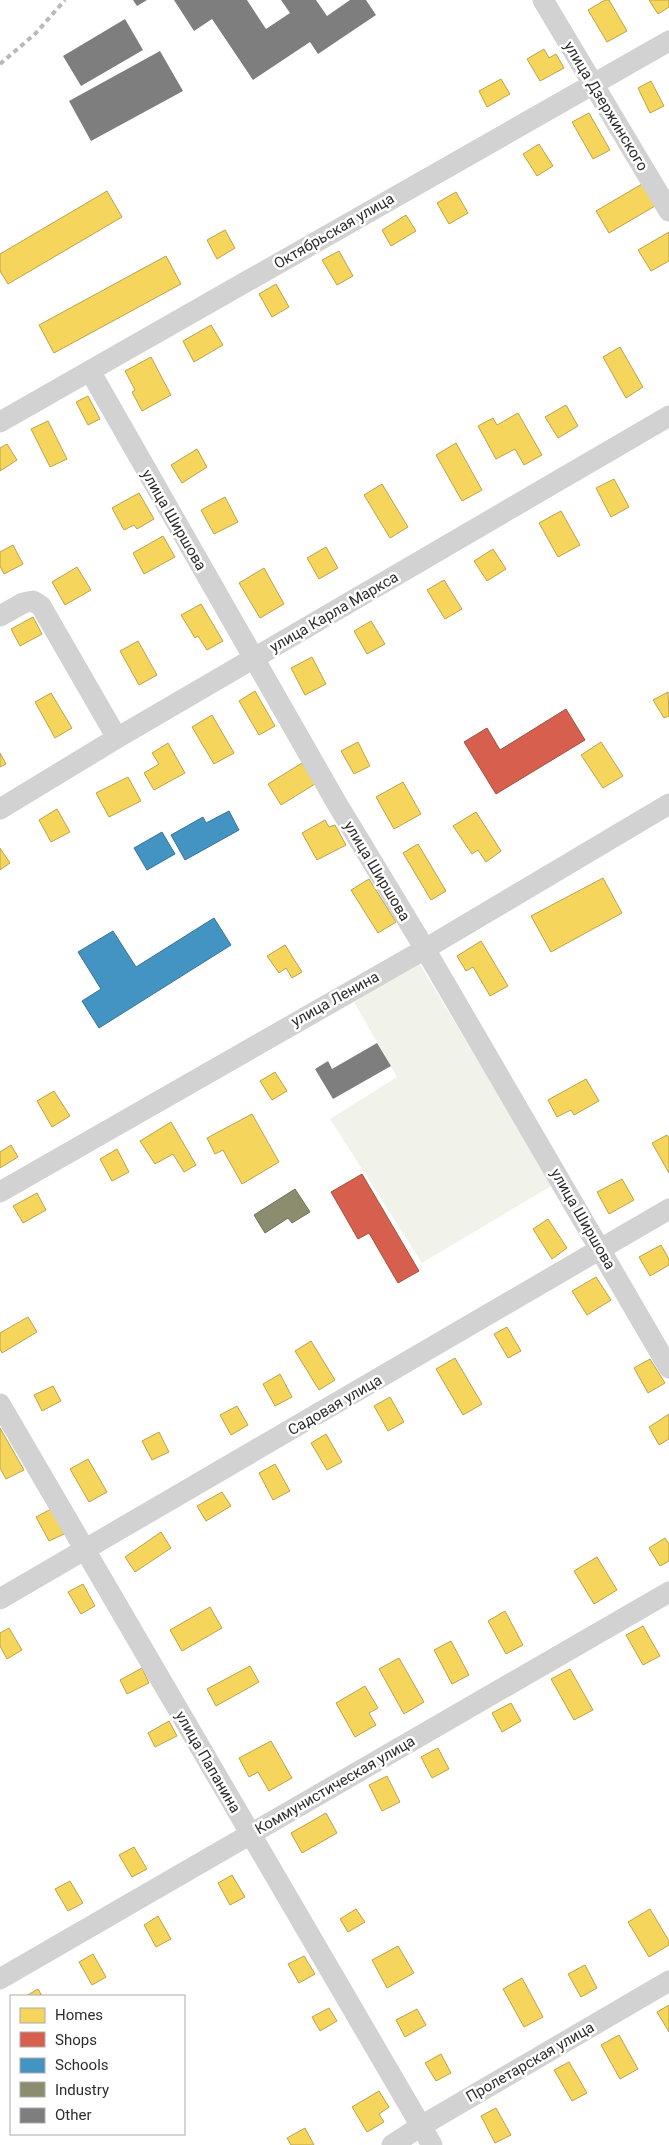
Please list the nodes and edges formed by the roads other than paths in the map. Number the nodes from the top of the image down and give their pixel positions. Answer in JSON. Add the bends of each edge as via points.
{"nodes":[{"id":1,"x":543,"y":0,"type":"edge"},
{"id":2,"x":669,"y":41,"type":"edge"},
{"id":3,"x":592,"y":83,"type":"junction"},
{"id":4,"x":669,"y":211,"type":"edge"},
{"id":5,"x":90,"y":370,"type":"junction"},
{"id":6,"x":669,"y":416,"type":"edge"},
{"id":7,"x":0,"y":422,"type":"edge"},
{"id":8,"x":0,"y":616,"type":"edge"},
{"id":9,"x":253,"y":659,"type":"junction"},
{"id":10,"x":117,"y":738,"type":"junction"},
{"id":11,"x":669,"y":804,"type":"edge"},
{"id":12,"x":0,"y":809,"type":"edge"},
{"id":13,"x":425,"y":949,"type":"junction"},
{"id":14,"x":0,"y":1192,"type":"edge"},
{"id":15,"x":669,"y":1209,"type":"edge"},
{"id":16,"x":601,"y":1250,"type":"junction"},
{"id":17,"x":669,"y":1368,"type":"edge"},
{"id":18,"x":0,"y":1404,"type":"edge"},
{"id":19,"x":86,"y":1551,"type":"junction"},
{"id":20,"x":669,"y":1592,"type":"edge"},
{"id":21,"x":0,"y":1599,"type":"edge"},
{"id":22,"x":250,"y":1834,"type":"junction"},
{"id":23,"x":0,"y":1979,"type":"edge"},
{"id":24,"x":669,"y":1981,"type":"edge"},
{"id":25,"x":421,"y":2126,"type":"junction"},
{"id":26,"x":392,"y":2145,"type":"edge"},
{"id":27,"x":432,"y":2145,"type":"edge"}],
"edges":[{"from":1,"to":3,"type":"street","name":"улица Дзержинского"},
{"from":2,"to":3,"type":"street","name":"Октябрьская улица"},
{"from":3,"to":4,"type":"street","name":"улица Дзержинского"},
{"from":3,"to":5,"type":"street","name":"Октябрьская улица"},
{"from":5,"to":7,"type":"street","name":"Октябрьская улица"},
{"from":5,"to":9,"type":"street","name":"улица Ширшова"},
{"from":6,"to":9,"type":"street","name":"улица Карла Маркса"},
{"from":8,"to":10,"type":"street","via":[[23,603],[33,601],[41,606]]},
{"from":9,"to":10,"type":"street","name":"улица Карла Маркса"},
{"from":9,"to":13,"type":"street","name":"улица Ширшова"},
{"from":10,"to":12,"type":"street","name":"улица Карла Маркса"},
{"from":11,"to":13,"type":"street","name":"улица Ленина"},
{"from":13,"to":14,"type":"street","name":"улица Ленина"},
{"from":13,"to":16,"type":"street","name":"улица Ширшова"},
{"from":15,"to":16,"type":"street","name":"Садовая улица"},
{"from":16,"to":17,"type":"street","name":"улица Ширшова"},
{"from":16,"to":19,"type":"street","name":"Садовая улица"},
{"from":18,"to":19,"type":"street","name":"улица Папанина"},
{"from":19,"to":21,"type":"street","name":"Садовая улица"},
{"from":19,"to":22,"type":"street","name":"улица Папанина"},
{"from":20,"to":22,"type":"street","name":"Коммунистическая улица"},
{"from":22,"to":23,"type":"street","name":"Коммунистическая улица"},
{"from":22,"to":25,"type":"street","name":"улица Папанина"},
{"from":24,"to":25,"type":"street","name":"Пролетарская улица"},
{"from":25,"to":26,"type":"street","name":"Пролетарская улица"},
{"from":25,"to":27,"type":"street","name":"улица Папанина"}]}
